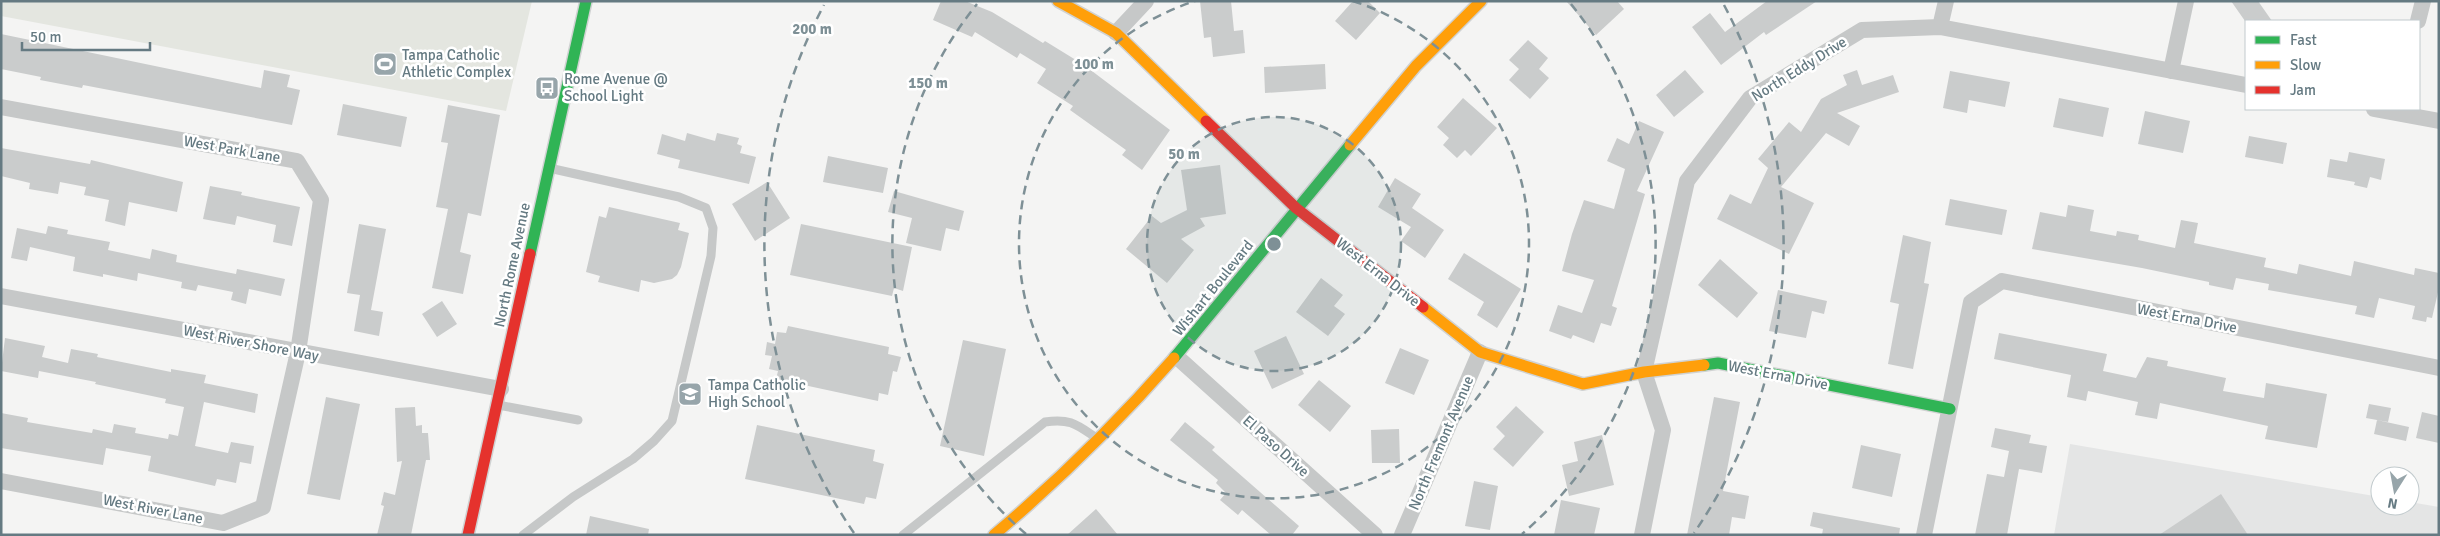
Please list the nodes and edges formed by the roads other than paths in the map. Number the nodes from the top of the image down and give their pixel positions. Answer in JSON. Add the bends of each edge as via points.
{"nodes":[{"id":1,"x":586,"y":1,"type":"edge"},
{"id":2,"x":1058,"y":1,"type":"edge"},
{"id":3,"x":1146,"y":1,"type":"edge"},
{"id":4,"x":1481,"y":1,"type":"edge"},
{"id":5,"x":1946,"y":1,"type":"edge"},
{"id":6,"x":2186,"y":1,"type":"edge"},
{"id":7,"x":2423,"y":1,"type":"edge"},
{"id":8,"x":2418,"y":20,"type":"edge"},
{"id":9,"x":1940,"y":27,"type":"junction"},
{"id":10,"x":1116,"y":33,"type":"junction"},
{"id":11,"x":2171,"y":70,"type":"junction"},
{"id":12,"x":2245,"y":85,"type":"edge"},
{"id":13,"x":1,"y":107,"type":"edge"},
{"id":14,"x":2386,"y":110,"type":"edge"},
{"id":15,"x":2399,"y":111,"type":"edge"},
{"id":16,"x":2439,"y":121,"type":"edge"},
{"id":17,"x":549,"y":168,"type":"junction"},
{"id":18,"x":1296,"y":208,"type":"junction"},
{"id":19,"x":1,"y":296,"type":"edge"},
{"id":20,"x":298,"y":352,"type":"junction"},
{"id":21,"x":1480,"y":352,"type":"junction"},
{"id":22,"x":1177,"y":357,"type":"junction"},
{"id":23,"x":2439,"y":368,"type":"edge"},
{"id":24,"x":1644,"y":372,"type":"junction"},
{"id":25,"x":499,"y":397,"type":"junction"},
{"id":26,"x":1950,"y":409,"type":"junction"},
{"id":27,"x":578,"y":420,"type":"dead end"},
{"id":28,"x":1100,"y":441,"type":"junction"},
{"id":29,"x":1,"y":481,"type":"edge"},
{"id":30,"x":1002,"y":532,"type":"edge"},
{"id":31,"x":468,"y":535,"type":"edge"},
{"id":32,"x":523,"y":535,"type":"edge"},
{"id":33,"x":903,"y":535,"type":"edge"},
{"id":34,"x":1375,"y":535,"type":"edge"},
{"id":35,"x":1402,"y":535,"type":"edge"},
{"id":36,"x":1642,"y":535,"type":"edge"},
{"id":37,"x":1924,"y":535,"type":"edge"}],
"edges":[{"from":1,"to":17,"type":"street","name":"North Rome Avenue"},
{"from":2,"to":10,"type":"street","name":"West Erna Drive"},
{"from":3,"to":10,"type":"street"},
{"from":4,"to":18,"type":"street","name":"Wishart Boulevard","via":[[1424,57]]},
{"from":5,"to":9,"type":"street"},
{"from":6,"to":11,"type":"street"},
{"from":7,"to":8,"type":"street"},
{"from":9,"to":11,"type":"street","name":"North Eddy Drive"},
{"from":9,"to":24,"type":"street","name":"North Eddy Drive","via":[[1862,30],[1750,98],[1687,181]]},
{"from":10,"to":18,"type":"street","name":"West Erna Drive"},
{"from":11,"to":12,"type":"street","name":"North Eddy Drive"},
{"from":13,"to":20,"type":"street","name":"West Park Lane","via":[[297,161],[321,200]]},
{"from":14,"to":15,"type":"street"},
{"from":15,"to":16,"type":"street"},
{"from":17,"to":25,"type":"street","name":"North Rome Avenue"},
{"from":17,"to":32,"type":"lane","via":[[679,197],[706,208],[713,228],[711,256],[672,421],[633,459],[573,497]]},
{"from":18,"to":21,"type":"street","name":"West Erna Drive"},
{"from":18,"to":22,"type":"street","name":"Wishart Boulevard"},
{"from":19,"to":20,"type":"street","name":"West River Shore Way"},
{"from":20,"to":25,"type":"street","name":"West River Shore Way"},
{"from":20,"to":29,"type":"street","name":"West River Lane","via":[[263,507],[223,523]]},
{"from":21,"to":24,"type":"street","name":"West Erna Drive","via":[[1584,384]]},
{"from":21,"to":35,"type":"street","name":"North Fremont Avenue"},
{"from":22,"to":28,"type":"street","name":"Wishart Boulevard"},
{"from":22,"to":34,"type":"street","name":"El Paso Drive"},
{"from":23,"to":26,"type":"street","name":"West Erna Drive","via":[[2002,281],[1971,302]]},
{"from":24,"to":26,"type":"street","name":"West Erna Drive","via":[[1718,363]]},
{"from":24,"to":36,"type":"street","via":[[1663,430]]},
{"from":25,"to":27,"type":"lane"},
{"from":25,"to":31,"type":"street","name":"North Rome Avenue"},
{"from":26,"to":37,"type":"street"},
{"from":28,"to":30,"type":"street","name":"Wishart Boulevard"},
{"from":28,"to":33,"type":"lane","via":[[1074,423],[1062,420],[1045,422]]}]}
